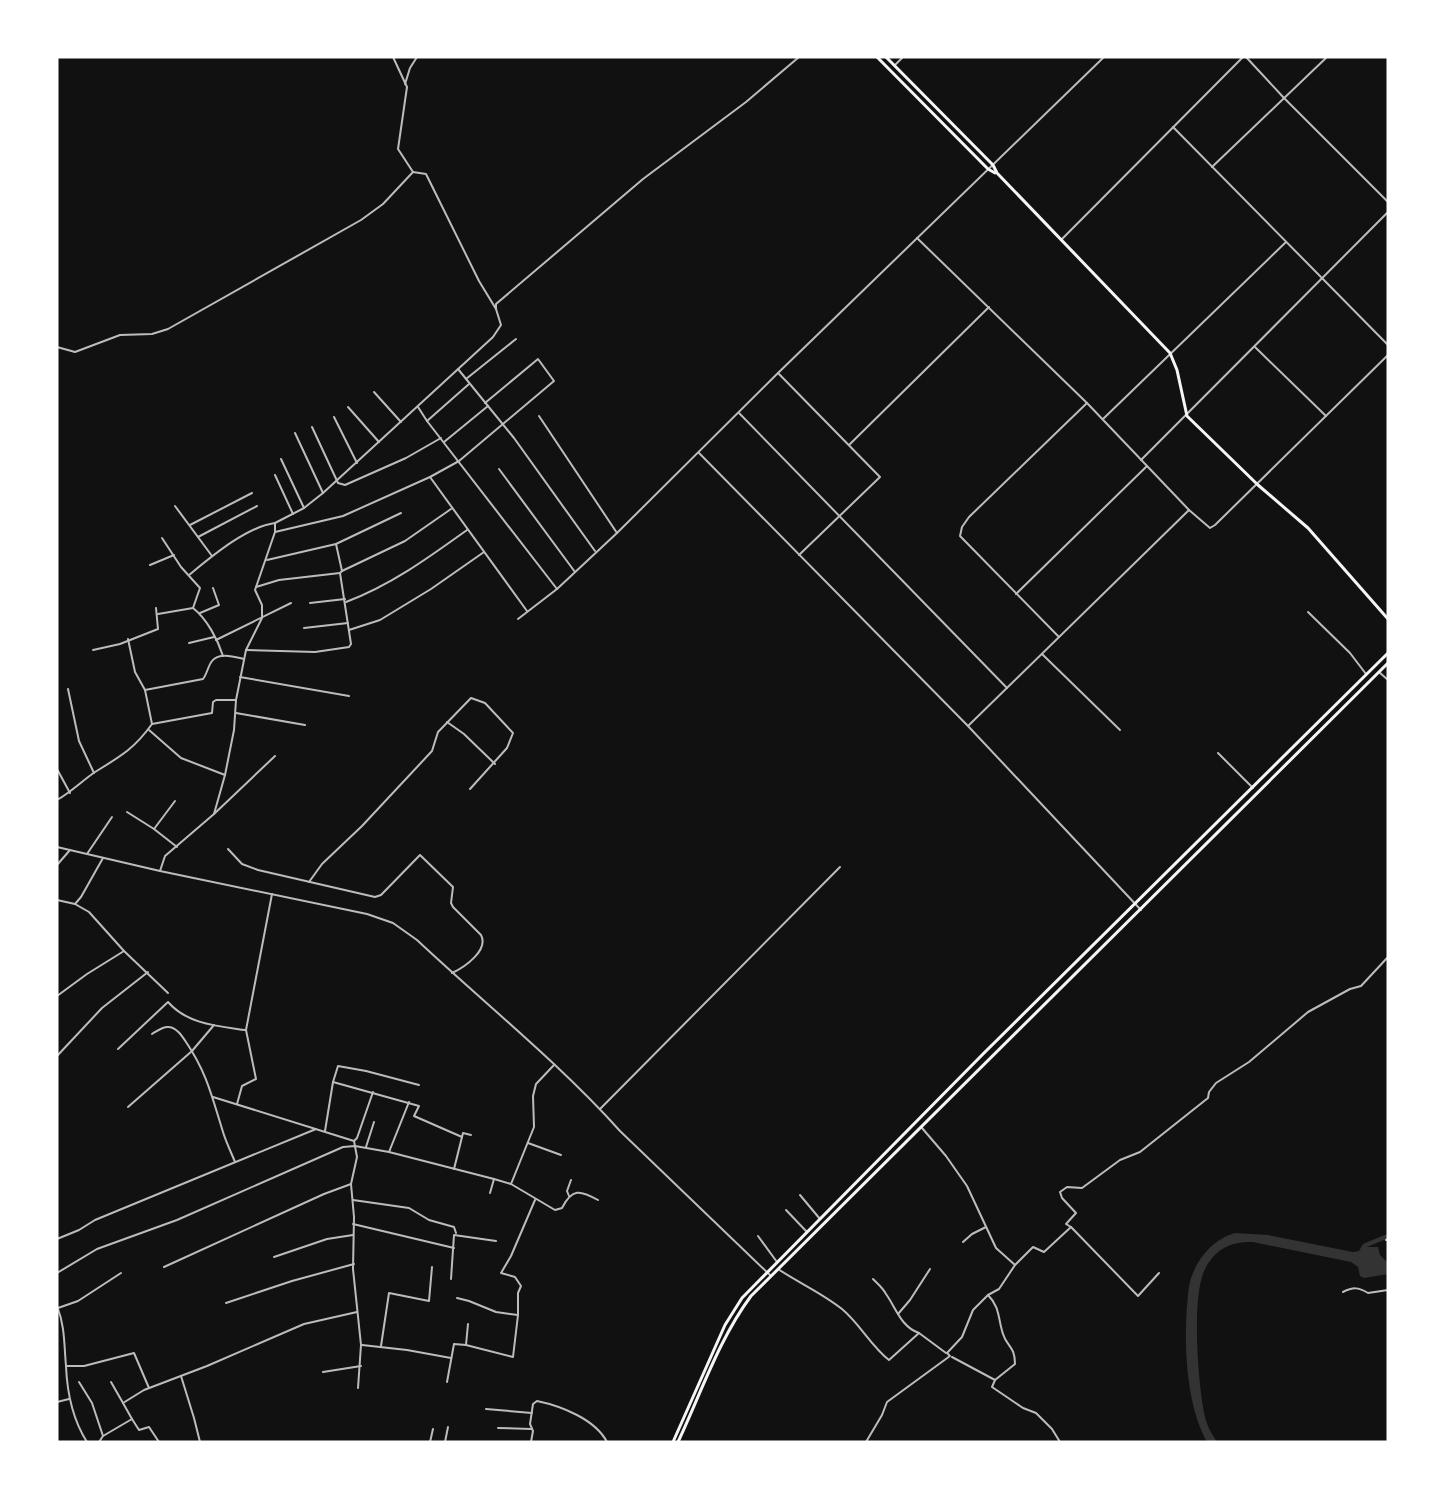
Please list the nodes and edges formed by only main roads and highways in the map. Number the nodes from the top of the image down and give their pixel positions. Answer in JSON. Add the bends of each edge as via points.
{"nodes":[{"id":1,"x":877,"y":57,"type":"edge"},
{"id":2,"x":886,"y":57,"type":"edge"},
{"id":3,"x":997,"y":173,"type":"junction"},
{"id":4,"x":1388,"y":619,"type":"edge"},
{"id":5,"x":1388,"y":652,"type":"edge"},
{"id":6,"x":1388,"y":663,"type":"edge"},
{"id":7,"x":1299,"y":743,"type":"junction"},
{"id":8,"x":1304,"y":748,"type":"junction"},
{"id":9,"x":673,"y":1442,"type":"edge"},
{"id":10,"x":678,"y":1442,"type":"edge"}],
"edges":[{"from":1,"to":3,"type":"main road","via":[[988,170]]},
{"from":2,"to":3,"type":"main road"},
{"from":3,"to":4,"type":"main road","via":[[1170,353],[1187,416],[1308,528]]},
{"from":5,"to":7,"type":"main road"},
{"from":6,"to":8,"type":"main road"},
{"from":7,"to":8,"type":"main road"},
{"from":7,"to":9,"type":"main road","via":[[732,1310]]},
{"from":8,"to":10,"type":"main road","via":[[752,1296],[738,1314]]}]}
